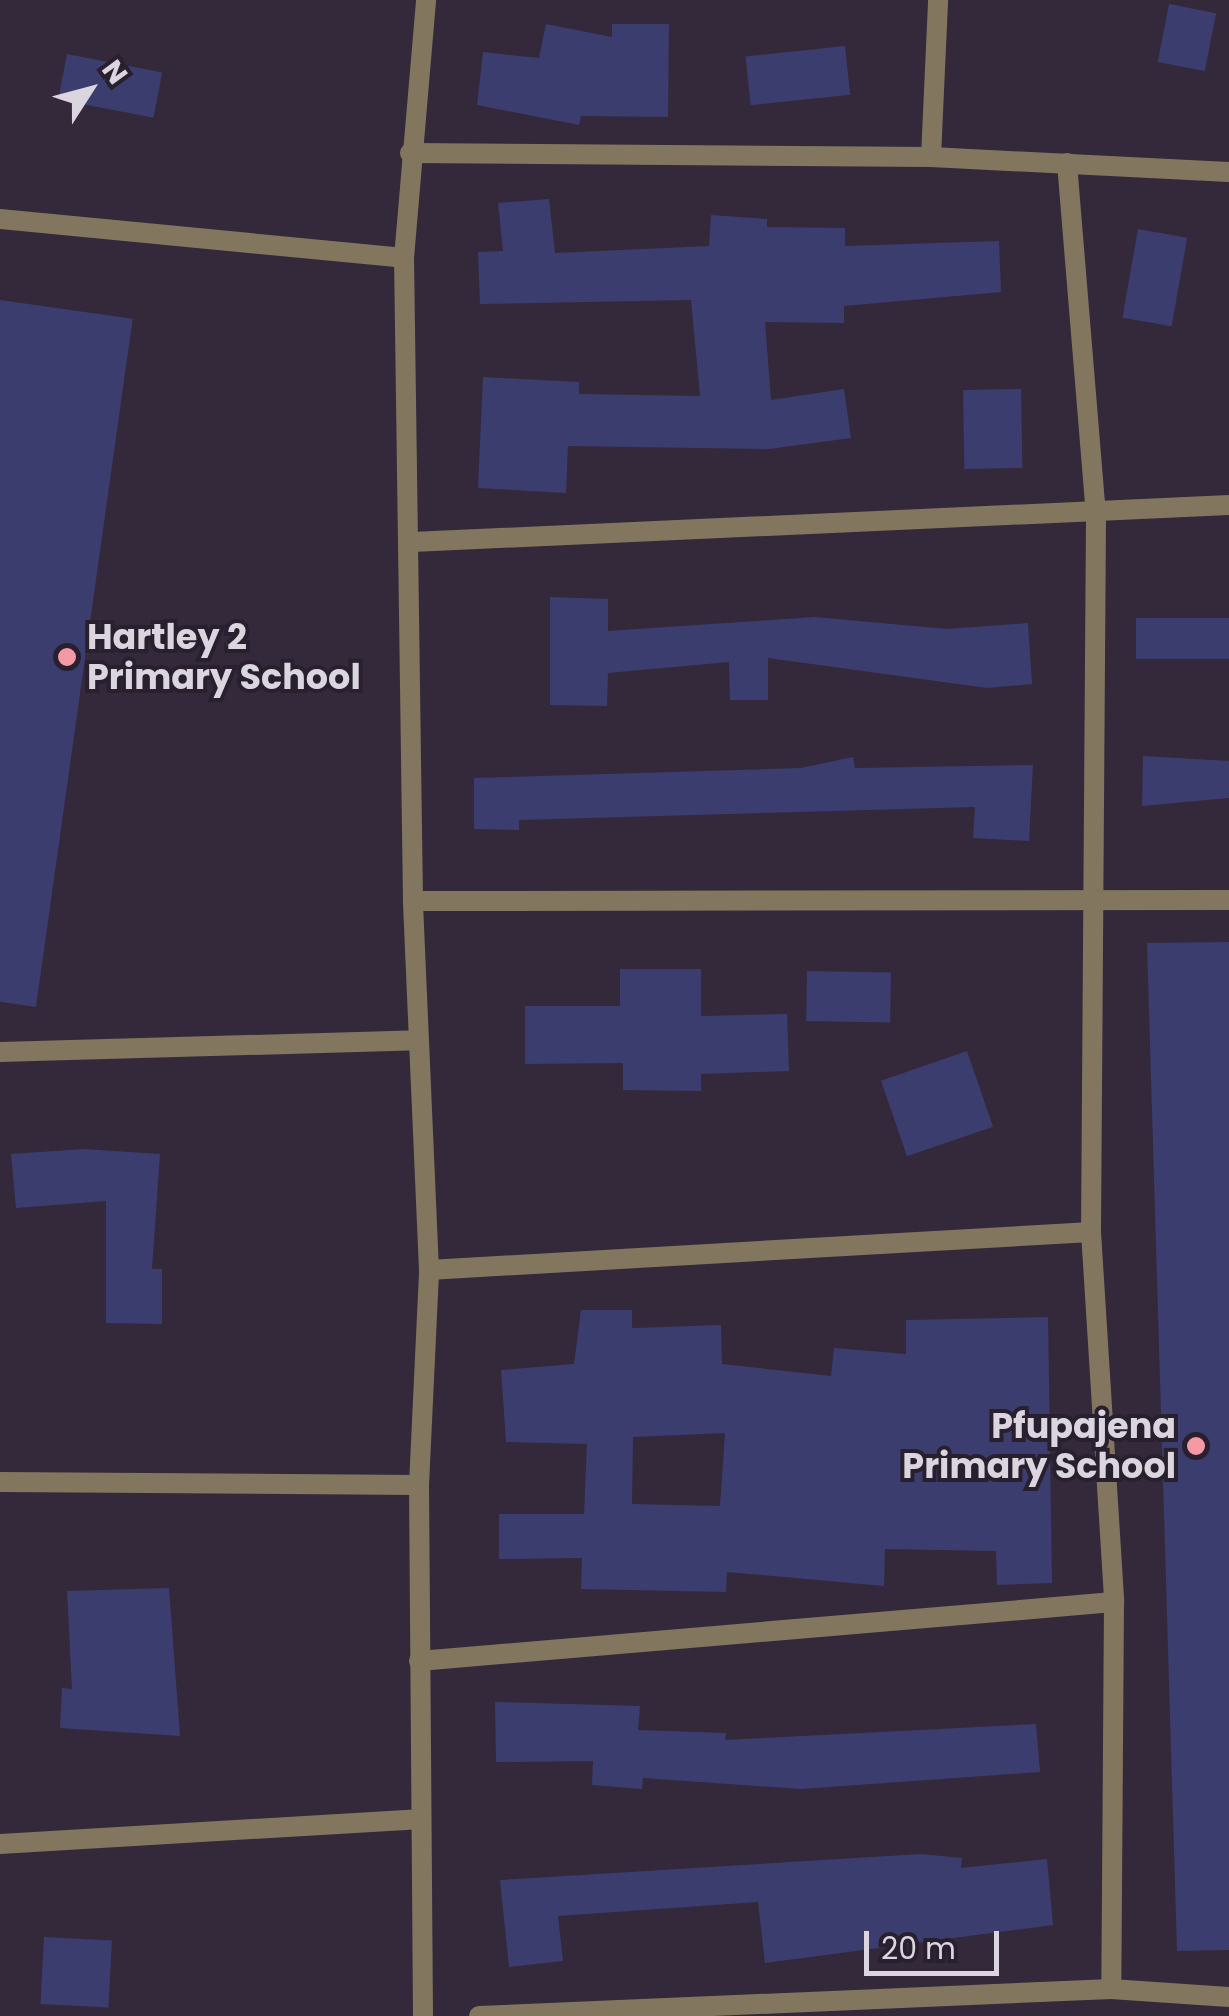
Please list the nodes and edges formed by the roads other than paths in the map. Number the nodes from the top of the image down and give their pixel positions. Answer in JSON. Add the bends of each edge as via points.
{"nodes":[{"id":1,"x":426,"y":0,"type":"edge"},
{"id":2,"x":938,"y":0,"type":"edge"},
{"id":3,"x":410,"y":154,"type":"junction"},
{"id":4,"x":931,"y":157,"type":"junction"},
{"id":5,"x":1067,"y":163,"type":"junction"},
{"id":6,"x":1229,"y":172,"type":"edge"},
{"id":7,"x":0,"y":219,"type":"edge"},
{"id":8,"x":404,"y":258,"type":"junction"},
{"id":9,"x":1229,"y":505,"type":"edge"},
{"id":10,"x":1096,"y":517,"type":"junction"},
{"id":11,"x":412,"y":542,"type":"junction"},
{"id":12,"x":1229,"y":900,"type":"edge"},
{"id":13,"x":413,"y":901,"type":"junction"},
{"id":14,"x":1088,"y":902,"type":"junction"},
{"id":15,"x":418,"y":1040,"type":"junction"},
{"id":16,"x":0,"y":1052,"type":"edge"},
{"id":17,"x":1090,"y":1232,"type":"junction"},
{"id":18,"x":430,"y":1270,"type":"junction"},
{"id":19,"x":0,"y":1482,"type":"edge"},
{"id":20,"x":418,"y":1485,"type":"junction"},
{"id":21,"x":1114,"y":1602,"type":"junction"},
{"id":22,"x":419,"y":1662,"type":"junction"},
{"id":23,"x":418,"y":1819,"type":"junction"},
{"id":24,"x":0,"y":1844,"type":"edge"},
{"id":25,"x":1111,"y":1989,"type":"junction"},
{"id":26,"x":1229,"y":1996,"type":"edge"},
{"id":27,"x":916,"y":2007,"type":"edge"},
{"id":28,"x":423,"y":2016,"type":"edge"},
{"id":29,"x":478,"y":2016,"type":"edge"}],
"edges":[{"from":1,"to":3,"type":"street"},
{"from":2,"to":4,"type":"street"},
{"from":3,"to":4,"type":"street"},
{"from":3,"to":8,"type":"street"},
{"from":4,"to":5,"type":"street"},
{"from":5,"to":6,"type":"street"},
{"from":5,"to":10,"type":"street"},
{"from":7,"to":8,"type":"street"},
{"from":8,"to":11,"type":"street"},
{"from":9,"to":10,"type":"street"},
{"from":10,"to":11,"type":"street"},
{"from":10,"to":14,"type":"street"},
{"from":11,"to":13,"type":"street"},
{"from":12,"to":14,"type":"street"},
{"from":13,"to":14,"type":"street"},
{"from":13,"to":15,"type":"street"},
{"from":14,"to":17,"type":"street"},
{"from":15,"to":16,"type":"street"},
{"from":15,"to":18,"type":"street"},
{"from":17,"to":18,"type":"street"},
{"from":17,"to":21,"type":"street"},
{"from":18,"to":20,"type":"street"},
{"from":19,"to":20,"type":"street"},
{"from":20,"to":22,"type":"street"},
{"from":21,"to":22,"type":"street"},
{"from":21,"to":25,"type":"street"},
{"from":22,"to":23,"type":"street"},
{"from":23,"to":24,"type":"street"},
{"from":23,"to":28,"type":"street"},
{"from":25,"to":26,"type":"street"},
{"from":25,"to":27,"type":"street"},
{"from":27,"to":29,"type":"street"}]}
